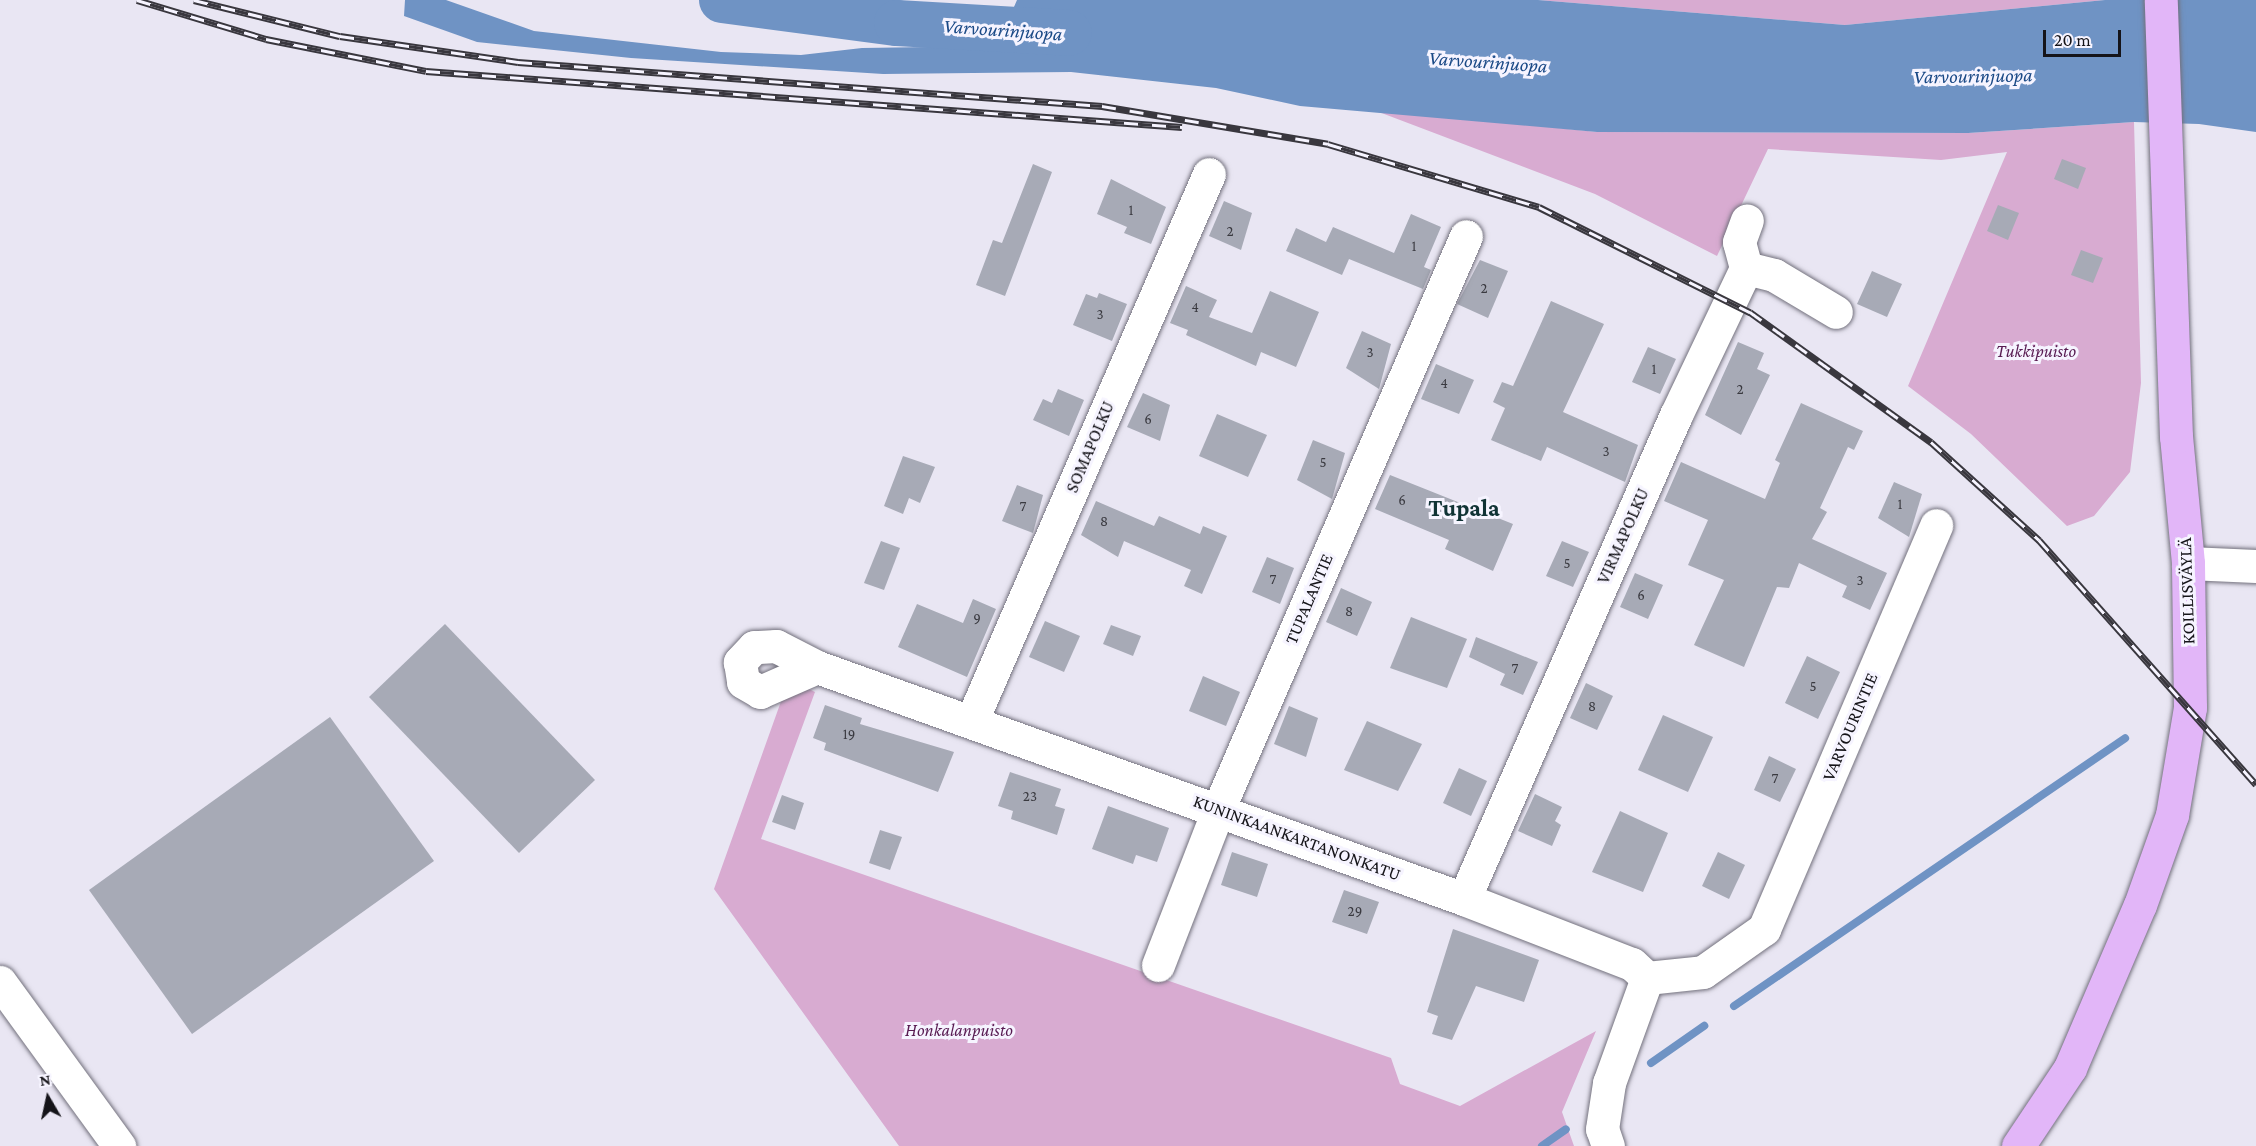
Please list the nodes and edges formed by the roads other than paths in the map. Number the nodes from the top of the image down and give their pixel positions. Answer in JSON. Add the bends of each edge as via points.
{"nodes":[{"id":1,"x":2161,"y":0,"type":"edge"},
{"id":2,"x":1209,"y":174,"type":"dead end"},
{"id":3,"x":1747,"y":220,"type":"dead end"},
{"id":4,"x":1466,"y":236,"type":"dead end"},
{"id":5,"x":1746,"y":268,"type":"junction"},
{"id":6,"x":1836,"y":312,"type":"dead end"},
{"id":7,"x":1936,"y":525,"type":"dead end"},
{"id":8,"x":2188,"y":563,"type":"junction"},
{"id":9,"x":2256,"y":566,"type":"edge"},
{"id":10,"x":817,"y":667,"type":"dead end"},
{"id":11,"x":972,"y":720,"type":"junction"},
{"id":12,"x":1218,"y":810,"type":"junction"},
{"id":13,"x":1464,"y":898,"type":"junction"},
{"id":14,"x":1158,"y":965,"type":"dead end"},
{"id":15,"x":1647,"y":978,"type":"junction"},
{"id":16,"x":0,"y":982,"type":"edge"},
{"id":17,"x":1602,"y":1144,"type":"edge"},
{"id":18,"x":119,"y":1146,"type":"edge"},
{"id":19,"x":2018,"y":1146,"type":"edge"}],
"edges":[{"from":1,"to":8,"type":"main road","name":"KOILLISVÄYLÄ","via":[[2176,437]]},
{"from":2,"to":11,"type":"street","name":"SOMAPOLKU"},
{"from":3,"to":5,"type":"street","via":[[1739,242]]},
{"from":4,"to":12,"type":"street","name":"TUPALANTIE"},
{"from":5,"to":6,"type":"street","via":[[1774,275]]},
{"from":5,"to":13,"type":"street","name":"VIRMAPOLKU","via":[[1676,415]]},
{"from":7,"to":15,"type":"street","name":"VARVOURINTIE","via":[[1764,929],[1703,972]]},
{"from":8,"to":9,"type":"street"},
{"from":8,"to":19,"type":"main road","name":"KOILLISVÄYLÄ","via":[[2190,708],[2172,815],[2140,905],[2070,1068]]},
{"from":10,"to":11,"type":"street","name":"KUNINKAANKARTANONKATU"},
{"from":11,"to":12,"type":"street","name":"KUNINKAANKARTANONKATU"},
{"from":12,"to":13,"type":"street","name":"KUNINKAANKARTANONKATU"},
{"from":12,"to":14,"type":"street","name":"TUPALANTIE"},
{"from":13,"to":15,"type":"street","name":"KUNINKAANKARTANONKATU","via":[[1632,964]]},
{"from":15,"to":17,"type":"street","via":[[1609,1083]]},
{"from":16,"to":18,"type":"street"}]}
